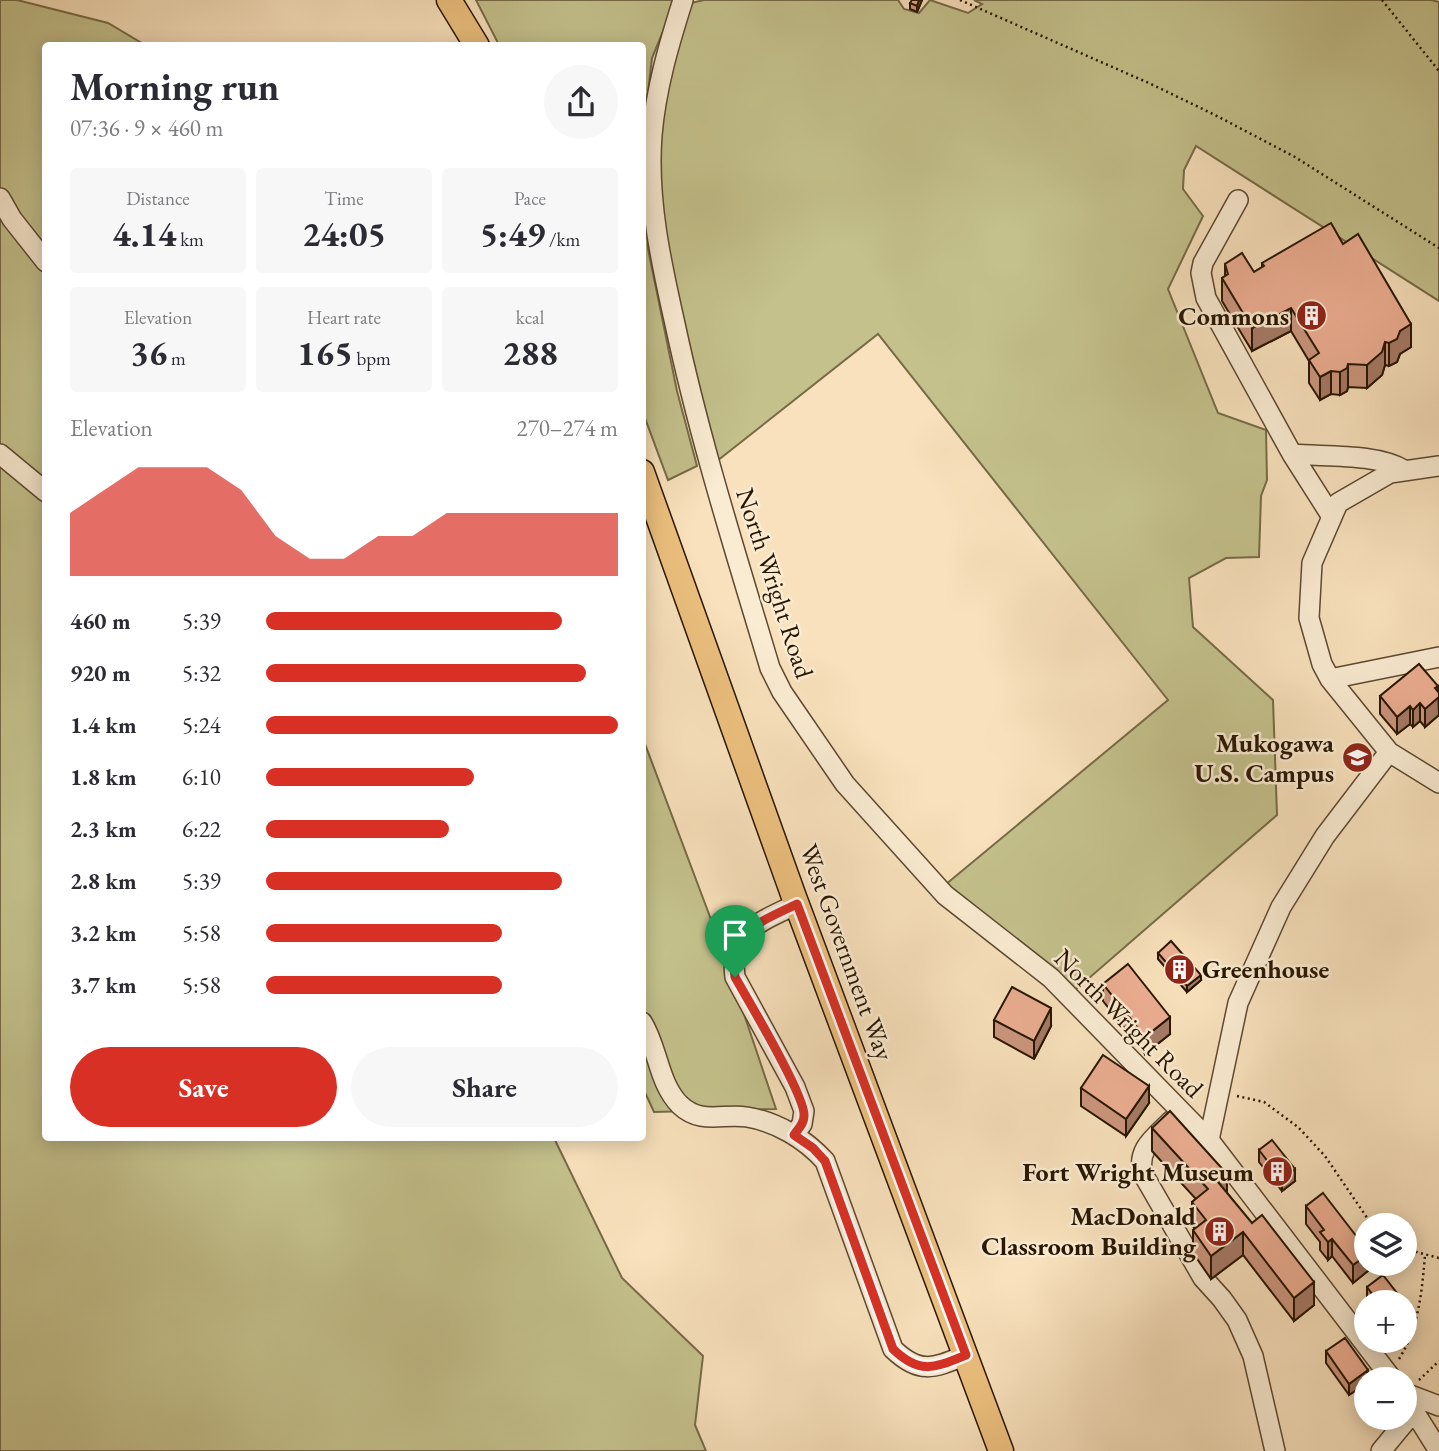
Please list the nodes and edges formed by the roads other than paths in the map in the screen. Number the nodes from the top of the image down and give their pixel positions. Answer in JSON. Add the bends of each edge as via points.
{"nodes":[{"id":1,"x":449,"y":0,"type":"edge"},
{"id":2,"x":683,"y":0,"type":"edge"},
{"id":3,"x":475,"y":42,"type":"edge"},
{"id":4,"x":0,"y":198,"type":"edge"},
{"id":5,"x":1238,"y":200,"type":"dead end"},
{"id":6,"x":42,"y":257,"type":"edge"},
{"id":7,"x":0,"y":454,"type":"edge"},
{"id":8,"x":1292,"y":454,"type":"junction"},
{"id":9,"x":1439,"y":466,"type":"edge"},
{"id":10,"x":1406,"y":471,"type":"junction"},
{"id":11,"x":646,"y":483,"type":"edge"},
{"id":12,"x":42,"y":489,"type":"edge"},
{"id":13,"x":1335,"y":510,"type":"junction"},
{"id":14,"x":1439,"y":657,"type":"edge"},
{"id":15,"x":1330,"y":679,"type":"junction"},
{"id":16,"x":1390,"y":752,"type":"junction"},
{"id":17,"x":1439,"y":783,"type":"edge"},
{"id":18,"x":797,"y":904,"type":"junction"},
{"id":19,"x":646,"y":1028,"type":"edge"},
{"id":20,"x":1181,"y":1111,"type":"junction"},
{"id":21,"x":794,"y":1135,"type":"junction"},
{"id":22,"x":1209,"y":1139,"type":"junction"},
{"id":23,"x":966,"y":1355,"type":"junction"},
{"id":24,"x":1383,"y":1367,"type":"edge"},
{"id":25,"x":1417,"y":1402,"type":"edge"},
{"id":26,"x":1439,"y":1406,"type":"edge"},
{"id":27,"x":1417,"y":1415,"type":"edge"},
{"id":28,"x":1392,"y":1430,"type":"edge"},
{"id":29,"x":1001,"y":1451,"type":"edge"},
{"id":30,"x":1275,"y":1451,"type":"edge"},
{"id":31,"x":1381,"y":1451,"type":"edge"},
{"id":32,"x":1439,"y":1451,"type":"edge"}],
"edges":[{"from":1,"to":3,"type":"main road"},
{"from":2,"to":20,"type":"street","name":"North Wright Road","via":[[665,56],[652,136],[653,215],[705,449],[770,668],[845,784],[945,895],[1051,978]]},
{"from":4,"to":6,"type":"street"},
{"from":5,"to":8,"type":"street","via":[[1203,263],[1202,284],[1217,322]]},
{"from":7,"to":12,"type":"street"},
{"from":8,"to":10,"type":"street","via":[[1364,459]]},
{"from":8,"to":13,"type":"street"},
{"from":9,"to":10,"type":"street"},
{"from":10,"to":13,"type":"street","via":[[1390,473]]},
{"from":11,"to":18,"type":"main road","name":"West Government Way"},
{"from":13,"to":15,"type":"street","via":[[1312,563],[1308,618]]},
{"from":14,"to":15,"type":"street"},
{"from":15,"to":16,"type":"street"},
{"from":16,"to":17,"type":"street"},
{"from":16,"to":22,"type":"street","via":[[1325,836],[1281,907],[1238,1003]]},
{"from":18,"to":21,"type":"street","via":[[748,931],[733,962],[735,977],[804,1111],[802,1125]]},
{"from":18,"to":23,"type":"main road","name":"West Government Way"},
{"from":19,"to":21,"type":"street","via":[[680,1105],[706,1118],[744,1116]]},
{"from":20,"to":22,"type":"street","name":"North Wright Road"},
{"from":20,"to":30,"type":"street","via":[[1142,1153],[1143,1174],[1202,1278],[1237,1320],[1253,1356]]},
{"from":21,"to":23,"type":"street","via":[[825,1161],[893,1349],[915,1366],[926,1368]]},
{"from":22,"to":24,"type":"street","name":"North Wright Road"},
{"from":23,"to":29,"type":"main road","name":"West Government Way"},
{"from":25,"to":26,"type":"street"},
{"from":27,"to":32,"type":"street"},
{"from":28,"to":31,"type":"street"}]}
